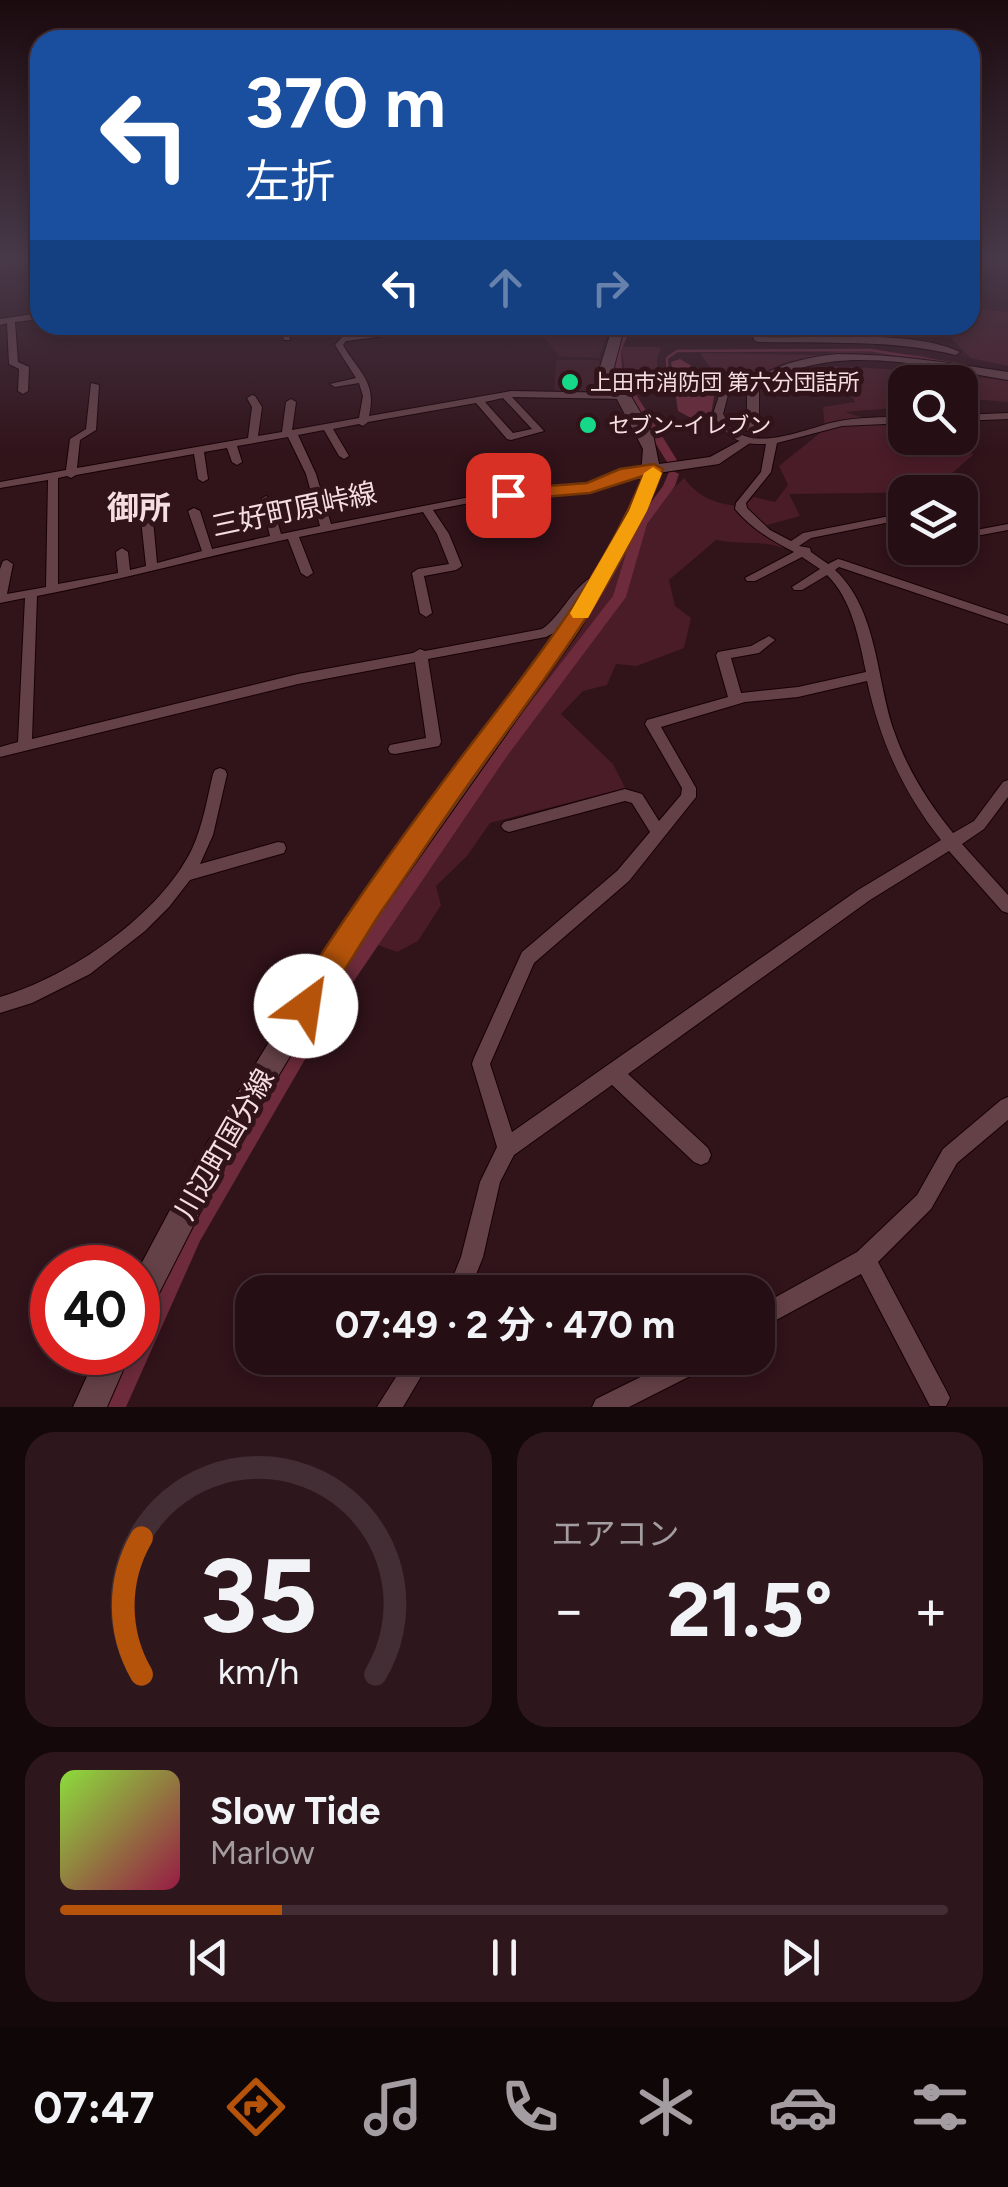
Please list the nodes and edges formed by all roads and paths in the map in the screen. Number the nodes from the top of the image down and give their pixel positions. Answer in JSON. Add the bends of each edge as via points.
{"nodes":[{"id":1,"x":5,"y":323,"type":"edge"},
{"id":2,"x":286,"y":335,"type":"edge"},
{"id":3,"x":370,"y":335,"type":"edge"},
{"id":4,"x":615,"y":335,"type":"edge"},
{"id":5,"x":756,"y":335,"type":"edge"},
{"id":6,"x":287,"y":338,"type":"dead end"},
{"id":7,"x":956,"y":352,"type":"dead end"},
{"id":8,"x":1008,"y":376,"type":"edge"},
{"id":9,"x":364,"y":379,"type":"junction"},
{"id":10,"x":335,"y":384,"type":"dead end"},
{"id":11,"x":94,"y":385,"type":"dead end"},
{"id":12,"x":752,"y":388,"type":"junction"},
{"id":13,"x":23,"y":391,"type":"dead end"},
{"id":14,"x":505,"y":394,"type":"junction"},
{"id":15,"x":624,"y":396,"type":"junction"},
{"id":16,"x":252,"y":398,"type":"dead end"},
{"id":17,"x":478,"y":400,"type":"junction"},
{"id":18,"x":291,"y":402,"type":"dead end"},
{"id":19,"x":1002,"y":416,"type":"edge"},
{"id":20,"x":888,"y":421,"type":"edge"},
{"id":21,"x":363,"y":423,"type":"junction"},
{"id":22,"x":1008,"y":426,"type":"edge"},
{"id":23,"x":328,"y":428,"type":"junction"},
{"id":24,"x":752,"y":428,"type":"dead end"},
{"id":25,"x":289,"y":434,"type":"junction"},
{"id":26,"x":252,"y":439,"type":"junction"},
{"id":27,"x":772,"y":442,"type":"junction"},
{"id":28,"x":231,"y":443,"type":"junction"},
{"id":29,"x":743,"y":443,"type":"dead end"},
{"id":30,"x":198,"y":449,"type":"junction"},
{"id":31,"x":344,"y":456,"type":"dead end"},
{"id":32,"x":236,"y":462,"type":"dead end"},
{"id":33,"x":654,"y":469,"type":"junction"},
{"id":34,"x":71,"y":475,"type":"junction"},
{"id":35,"x":53,"y":478,"type":"junction"},
{"id":36,"x":203,"y":480,"type":"dead end"},
{"id":37,"x":0,"y":485,"type":"edge"},
{"id":38,"x":266,"y":499,"type":"dead end"},
{"id":39,"x":426,"y":508,"type":"junction"},
{"id":40,"x":194,"y":512,"type":"dead end"},
{"id":41,"x":888,"y":519,"type":"edge"},
{"id":42,"x":147,"y":520,"type":"dead end"},
{"id":43,"x":326,"y":527,"type":"junction"},
{"id":44,"x":1008,"y":527,"type":"edge"},
{"id":45,"x":978,"y":533,"type":"edge"},
{"id":46,"x":292,"y":535,"type":"junction"},
{"id":47,"x":276,"y":538,"type":"junction"},
{"id":48,"x":792,"y":546,"type":"junction"},
{"id":49,"x":806,"y":551,"type":"junction"},
{"id":50,"x":122,"y":552,"type":"dead end"},
{"id":51,"x":208,"y":553,"type":"junction"},
{"id":52,"x":7,"y":564,"type":"dead end"},
{"id":53,"x":152,"y":567,"type":"junction"},
{"id":54,"x":827,"y":568,"type":"junction"},
{"id":55,"x":307,"y":574,"type":"dead end"},
{"id":56,"x":124,"y":575,"type":"junction"},
{"id":57,"x":602,"y":576,"type":"junction"},
{"id":58,"x":751,"y":578,"type":"dead end"},
{"id":59,"x":798,"y":587,"type":"dead end"},
{"id":60,"x":52,"y":589,"type":"junction"},
{"id":61,"x":30,"y":593,"type":"junction"},
{"id":62,"x":0,"y":599,"type":"edge"},
{"id":63,"x":426,"y":613,"type":"dead end"},
{"id":64,"x":1008,"y":620,"type":"edge"},
{"id":65,"x":768,"y":640,"type":"dead end"},
{"id":66,"x":420,"y":653,"type":"junction"},
{"id":67,"x":872,"y":675,"type":"junction"},
{"id":68,"x":736,"y":700,"type":"junction"},
{"id":69,"x":25,"y":746,"type":"junction"},
{"id":70,"x":395,"y":749,"type":"dead end"},
{"id":71,"x":0,"y":752,"type":"edge"},
{"id":72,"x":220,"y":774,"type":"dead end"},
{"id":73,"x":1008,"y":786,"type":"edge"},
{"id":74,"x":509,"y":826,"type":"dead end"},
{"id":75,"x":658,"y":833,"type":"junction"},
{"id":76,"x":948,"y":840,"type":"junction"},
{"id":77,"x":278,"y":848,"type":"dead end"},
{"id":78,"x":184,"y":875,"type":"junction"},
{"id":79,"x":1008,"y":906,"type":"edge"},
{"id":80,"x":0,"y":1005,"type":"edge"},
{"id":81,"x":614,"y":1073,"type":"junction"},
{"id":82,"x":1008,"y":1107,"type":"edge"},
{"id":83,"x":507,"y":1148,"type":"junction"},
{"id":84,"x":701,"y":1155,"type":"dead end"},
{"id":85,"x":160,"y":1260,"type":"edge"},
{"id":86,"x":866,"y":1260,"type":"junction"},
{"id":87,"x":465,"y":1275,"type":"edge"},
{"id":88,"x":775,"y":1310,"type":"edge"},
{"id":89,"x":104,"y":1375,"type":"edge"},
{"id":90,"x":410,"y":1375,"type":"edge"},
{"id":91,"x":668,"y":1375,"type":"edge"},
{"id":92,"x":938,"y":1398,"type":"dead end"},
{"id":93,"x":90,"y":1407,"type":"edge"},
{"id":94,"x":389,"y":1407,"type":"edge"},
{"id":95,"x":604,"y":1407,"type":"edge"}],
"edges":[{"from":1,"to":13,"type":"street","via":[[14,364],[24,367]]},
{"from":2,"to":6,"type":"street"},
{"from":3,"to":9,"type":"street","via":[[339,345]]},
{"from":4,"to":15,"type":"street","via":[[606,361]]},
{"from":5,"to":7,"type":"street","via":[[801,342],[876,338]]},
{"from":8,"to":12,"type":"street","via":[[830,359],[782,367]]},
{"from":9,"to":10,"type":"street"},
{"from":9,"to":21,"type":"street","via":[[370,396]]},
{"from":11,"to":34,"type":"street","via":[[91,430],[75,439]]},
{"from":12,"to":24,"type":"street"},
{"from":12,"to":27,"type":"street","via":[[724,388],[718,418],[736,434]]},
{"from":14,"to":15,"type":"street"},
{"from":14,"to":17,"type":"street"},
{"from":14,"to":17,"type":"street","via":[[539,430],[511,437]]},
{"from":15,"to":33,"type":"street","via":[[651,444]]},
{"from":16,"to":26,"type":"street"},
{"from":17,"to":21,"type":"street"},
{"from":18,"to":25,"type":"street"},
{"from":19,"to":22,"type":"street"},
{"from":20,"to":27,"type":"street","via":[[842,424]]},
{"from":21,"to":23,"type":"street"},
{"from":23,"to":25,"type":"street"},
{"from":23,"to":31,"type":"street"},
{"from":25,"to":26,"type":"street"},
{"from":25,"to":43,"type":"street","via":[[311,474]]},
{"from":26,"to":28,"type":"street"},
{"from":27,"to":48,"type":"street","via":[[768,468],[741,509]]},
{"from":28,"to":30,"type":"street"},
{"from":28,"to":32,"type":"street"},
{"from":29,"to":33,"type":"street","via":[[714,461]]},
{"from":30,"to":34,"type":"street"},
{"from":30,"to":36,"type":"street"},
{"from":33,"to":39,"type":"street","name":"三好町原峠線","via":[[626,472],[602,485]]},
{"from":33,"to":57,"type":"street","name":"川辺町国分線"},
{"from":34,"to":35,"type":"street"},
{"from":35,"to":37,"type":"street"},
{"from":35,"to":60,"type":"street"},
{"from":38,"to":47,"type":"street"},
{"from":39,"to":43,"type":"street","name":"三好町原峠線"},
{"from":39,"to":63,"type":"street","via":[[456,566],[418,573]]},
{"from":40,"to":51,"type":"street"},
{"from":41,"to":48,"type":"street","via":[[808,535]]},
{"from":42,"to":53,"type":"street"},
{"from":43,"to":46,"type":"street","name":"三好町原峠線"},
{"from":44,"to":45,"type":"street"},
{"from":46,"to":47,"type":"street","name":"三好町原峠線"},
{"from":46,"to":55,"type":"street"},
{"from":47,"to":51,"type":"street","name":"三好町原峠線"},
{"from":48,"to":49,"type":"street"},
{"from":49,"to":54,"type":"street"},
{"from":49,"to":58,"type":"street"},
{"from":50,"to":56,"type":"street"},
{"from":51,"to":53,"type":"street","name":"三好町原峠線"},
{"from":52,"to":62,"type":"street"},
{"from":53,"to":56,"type":"street","name":"三好町原峠線"},
{"from":54,"to":59,"type":"street"},
{"from":54,"to":64,"type":"street","via":[[838,563]]},
{"from":54,"to":67,"type":"street","via":[[846,590]]},
{"from":56,"to":60,"type":"street","name":"三好町原峠線"},
{"from":57,"to":66,"type":"street","via":[[586,583],[546,633]]},
{"from":57,"to":85,"type":"street","name":"川辺町国分線","via":[[570,631],[340,948]]},
{"from":60,"to":61,"type":"street","name":"三好町原峠線"},
{"from":61,"to":62,"type":"street","name":"三好町原峠線"},
{"from":61,"to":69,"type":"street"},
{"from":65,"to":68,"type":"street","via":[[722,656]]},
{"from":66,"to":69,"type":"street"},
{"from":66,"to":70,"type":"street","via":[[434,742]]},
{"from":67,"to":68,"type":"street"},
{"from":67,"to":76,"type":"street","via":[[900,768]]},
{"from":68,"to":75,"type":"street","via":[[652,724],[688,788]]},
{"from":69,"to":71,"type":"street"},
{"from":72,"to":78,"type":"street","via":[[212,820]]},
{"from":73,"to":76,"type":"street","via":[[978,824]]},
{"from":74,"to":75,"type":"street","via":[[625,796],[637,798]]},
{"from":75,"to":83,"type":"street","via":[[622,876],[528,958],[481,1064]]},
{"from":76,"to":79,"type":"street"},
{"from":76,"to":81,"type":"street"},
{"from":77,"to":78,"type":"street"},
{"from":78,"to":80,"type":"street","via":[[96,959],[20,1001]]},
{"from":81,"to":83,"type":"street"},
{"from":81,"to":84,"type":"street"},
{"from":82,"to":86,"type":"street","via":[[950,1156],[924,1202]]},
{"from":83,"to":87,"type":"street","via":[[494,1165]]},
{"from":86,"to":88,"type":"street"},
{"from":86,"to":92,"type":"street"},
{"from":89,"to":93,"type":"street"},
{"from":90,"to":94,"type":"street"},
{"from":91,"to":95,"type":"street"}]}
